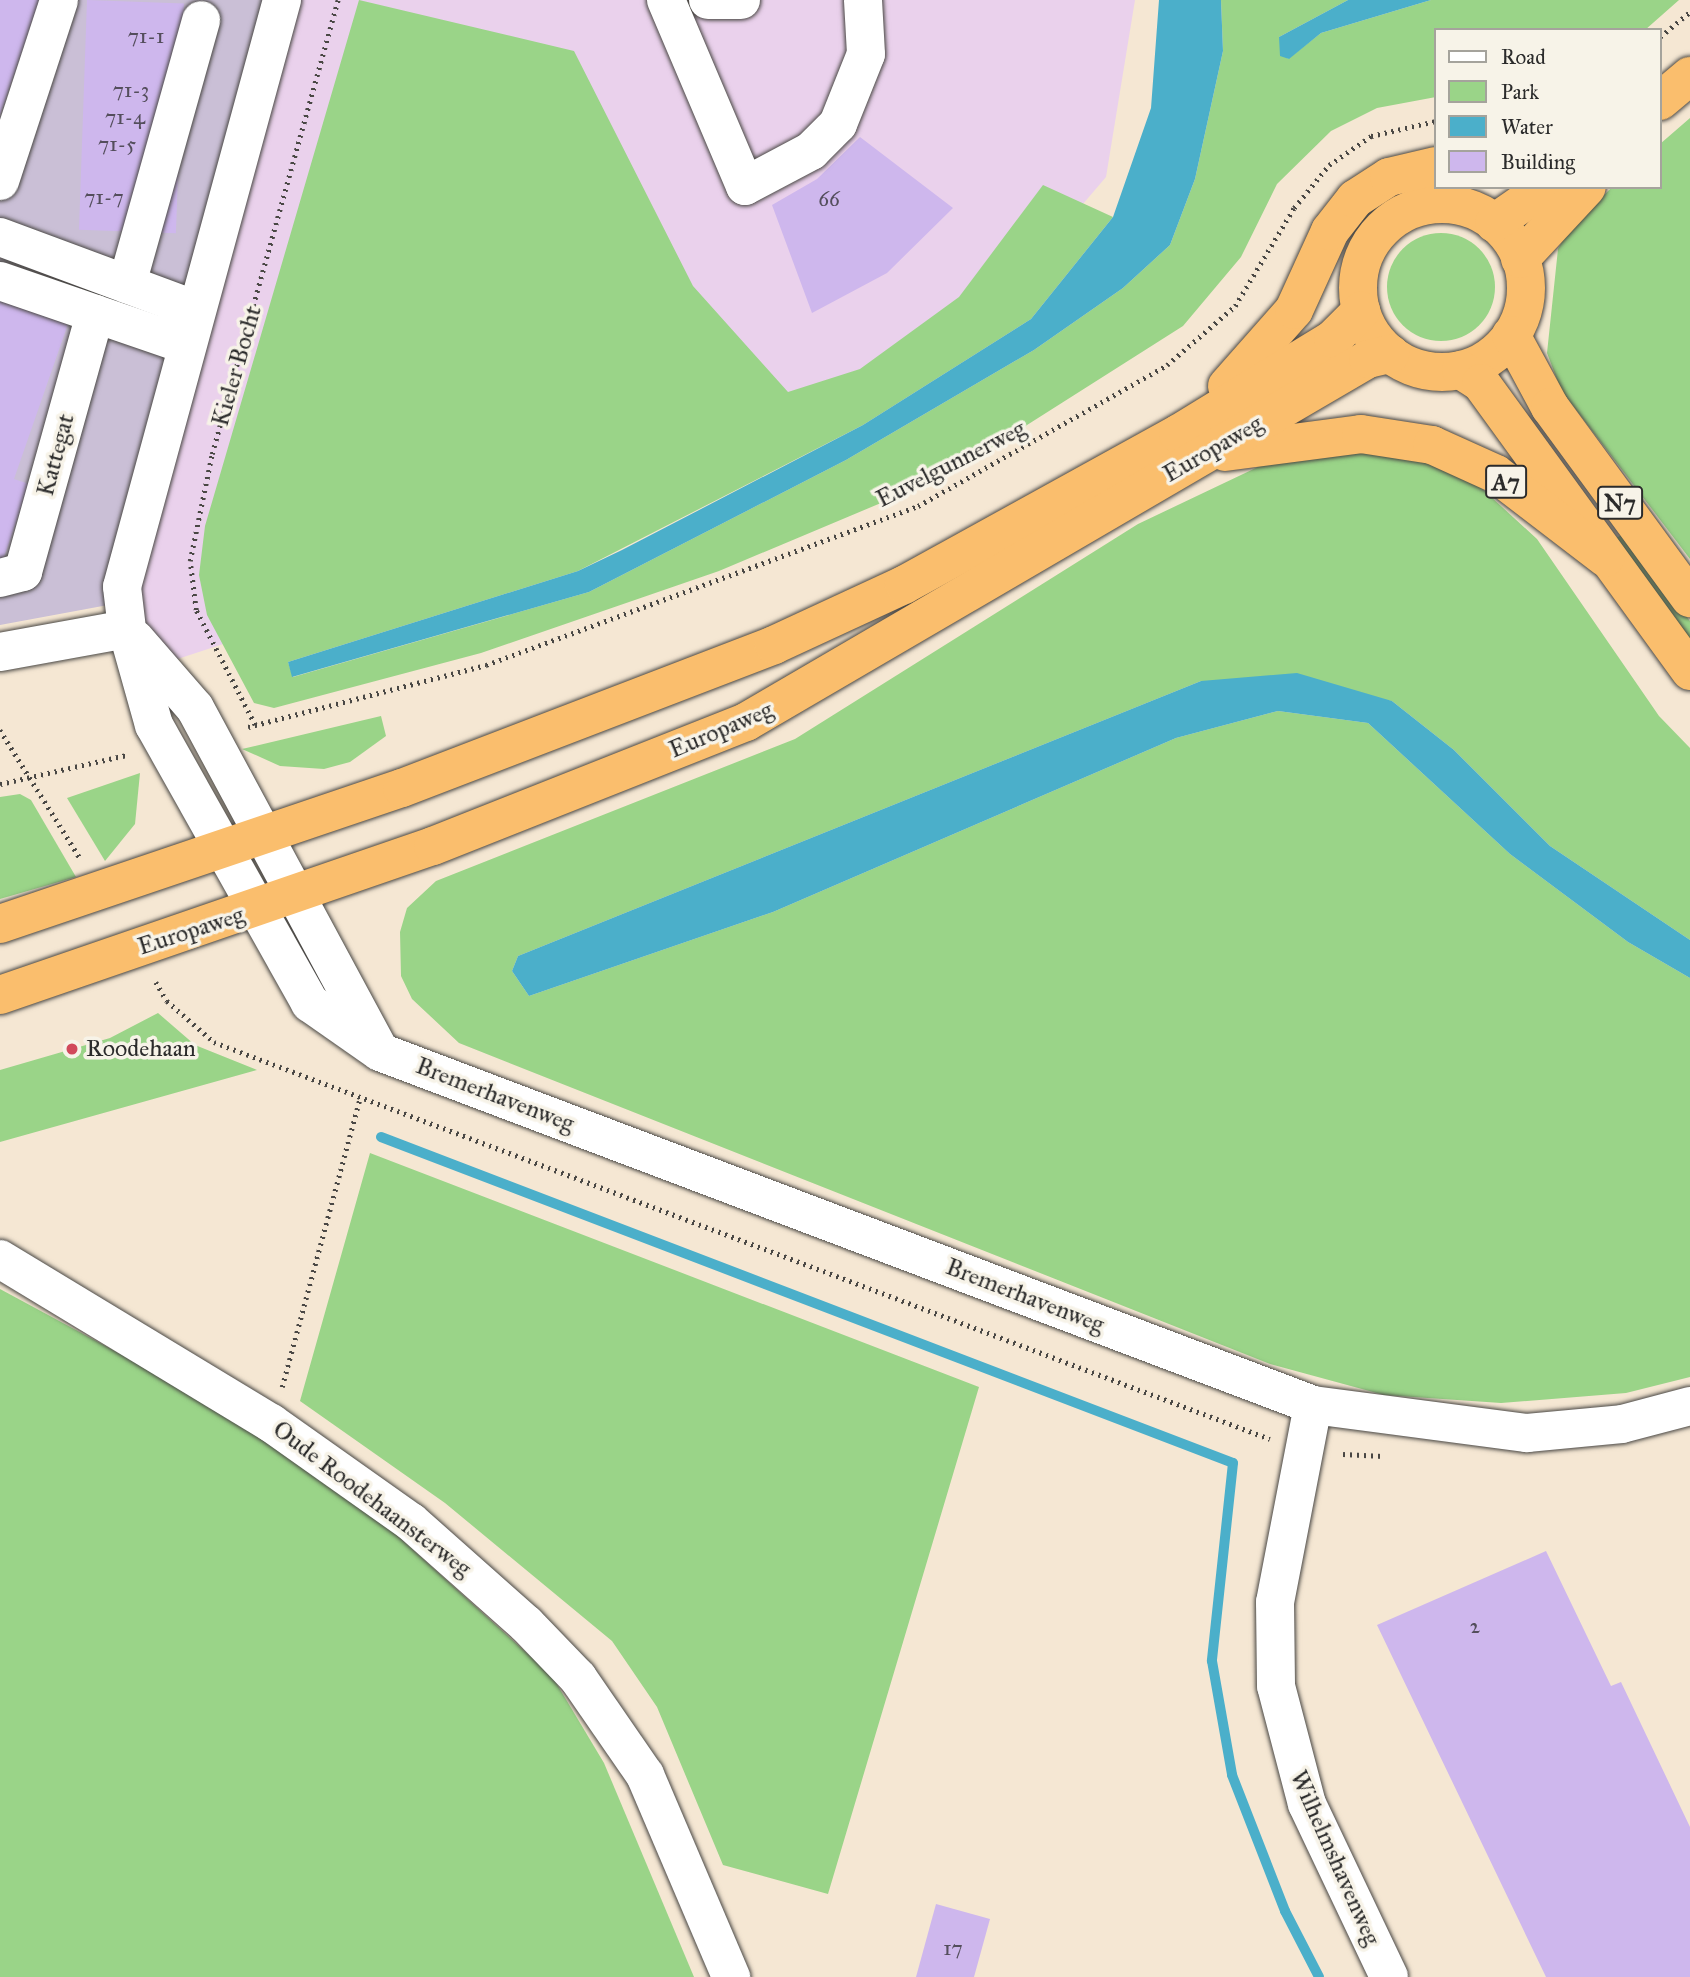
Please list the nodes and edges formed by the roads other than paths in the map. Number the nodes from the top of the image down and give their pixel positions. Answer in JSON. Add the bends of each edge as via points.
{"nodes":[{"id":1,"x":58,"y":0,"type":"edge"},
{"id":2,"x":282,"y":0,"type":"edge"},
{"id":3,"x":666,"y":0,"type":"edge"},
{"id":4,"x":708,"y":0,"type":"edge"},
{"id":5,"x":741,"y":0,"type":"edge"},
{"id":6,"x":863,"y":0,"type":"edge"},
{"id":7,"x":201,"y":20,"type":"dead end"},
{"id":8,"x":1434,"y":166,"type":"edge"},
{"id":9,"x":0,"y":181,"type":"edge"},
{"id":10,"x":1543,"y":189,"type":"edge"},
{"id":11,"x":1585,"y":189,"type":"edge"},
{"id":12,"x":1494,"y":223,"type":"junction"},
{"id":13,"x":0,"y":237,"type":"edge"},
{"id":14,"x":1520,"y":259,"type":"junction"},
{"id":15,"x":0,"y":281,"type":"edge"},
{"id":16,"x":127,"y":284,"type":"junction"},
{"id":17,"x":1361,"y":311,"type":"junction"},
{"id":18,"x":95,"y":314,"type":"junction"},
{"id":19,"x":191,"y":328,"type":"junction"},
{"id":20,"x":1511,"y":335,"type":"junction"},
{"id":21,"x":1390,"y":354,"type":"junction"},
{"id":22,"x":1461,"y":370,"type":"junction"},
{"id":23,"x":1189,"y":445,"type":"junction"},
{"id":24,"x":1606,"y":558,"type":"junction"},
{"id":25,"x":0,"y":578,"type":"edge"},
{"id":26,"x":1690,"y":598,"type":"edge"},
{"id":27,"x":127,"y":629,"type":"junction"},
{"id":28,"x":0,"y":652,"type":"edge"},
{"id":29,"x":1690,"y":671,"type":"edge"},
{"id":30,"x":260,"y":838,"type":"junction"},
{"id":31,"x":223,"y":851,"type":"junction"},
{"id":32,"x":295,"y":896,"type":"junction"},
{"id":33,"x":254,"y":910,"type":"junction"},
{"id":34,"x":0,"y":923,"type":"edge"},
{"id":35,"x":0,"y":995,"type":"edge"},
{"id":36,"x":380,"y":1052,"type":"junction"},
{"id":37,"x":0,"y":1259,"type":"edge"},
{"id":38,"x":1313,"y":1405,"type":"junction"},
{"id":39,"x":1690,"y":1406,"type":"edge"},
{"id":40,"x":731,"y":1977,"type":"edge"},
{"id":41,"x":1390,"y":1977,"type":"edge"}],
"edges":[{"from":1,"to":9,"type":"street"},
{"from":2,"to":19,"type":"street"},
{"from":3,"to":6,"type":"street","via":[[745,186],[811,151],[838,124],[866,54]]},
{"from":4,"to":5,"type":"street"},
{"from":7,"to":16,"type":"street"},
{"from":8,"to":23,"type":"highway","via":[[1389,177],[1355,199],[1330,231],[1310,281],[1273,340]]},
{"from":10,"to":12,"type":"highway"},
{"from":11,"to":14,"type":"highway"},
{"from":12,"to":14,"type":"highway"},
{"from":12,"to":17,"type":"highway","via":[[1446,205],[1395,218],[1363,259]]},
{"from":13,"to":16,"type":"street"},
{"from":14,"to":20,"type":"highway","via":[[1524,306]]},
{"from":15,"to":18,"type":"street"},
{"from":16,"to":19,"type":"street"},
{"from":17,"to":21,"type":"highway"},
{"from":17,"to":23,"type":"highway","name":"Europaweg","via":[[1333,339]]},
{"from":18,"to":19,"type":"street"},
{"from":18,"to":25,"type":"street","name":"Kattegat","via":[[23,572]]},
{"from":19,"to":27,"type":"street","via":[[125,565]]},
{"from":20,"to":22,"type":"highway","via":[[1489,357]]},
{"from":20,"to":26,"type":"highway","number":"N7","via":[[1550,407]]},
{"from":21,"to":22,"type":"highway","via":[[1424,370]]},
{"from":21,"to":23,"type":"highway","name":"Europaweg","via":[[1368,359]]},
{"from":22,"to":24,"type":"highway","number":"A7","via":[[1488,392]]},
{"from":23,"to":24,"type":"highway","number":"A7","via":[[1361,434],[1432,444],[1496,474]]},
{"from":23,"to":30,"type":"highway","name":"Europaweg","via":[[774,645]]},
{"from":23,"to":32,"type":"highway","name":"Europaweg","via":[[746,722]]},
{"from":24,"to":29,"type":"highway","number":"A7"},
{"from":27,"to":28,"type":"street"},
{"from":27,"to":30,"type":"street","via":[[195,708]]},
{"from":27,"to":31,"type":"street","via":[[154,725]]},
{"from":30,"to":31,"type":"highway","name":"Europaweg"},
{"from":30,"to":32,"type":"street"},
{"from":31,"to":33,"type":"street"},
{"from":31,"to":34,"type":"highway","name":"Europaweg"},
{"from":32,"to":33,"type":"highway","name":"Europaweg"},
{"from":32,"to":36,"type":"street"},
{"from":33,"to":35,"type":"highway","name":"Europaweg"},
{"from":33,"to":36,"type":"street","name":"Bremerhavenweg","via":[[310,1003]]},
{"from":36,"to":38,"type":"street","name":"Bremerhavenweg"},
{"from":37,"to":40,"type":"street","name":"Oude Roodehaansterweg","via":[[271,1423],[462,1565],[578,1678],[667,1818]]},
{"from":38,"to":39,"type":"street","name":"Bremerhavenweg","via":[[1527,1433],[1622,1423]]},
{"from":38,"to":41,"type":"street","name":"Wilhelmshavenweg","via":[[1275,1602],[1276,1686],[1307,1804]]}]}
